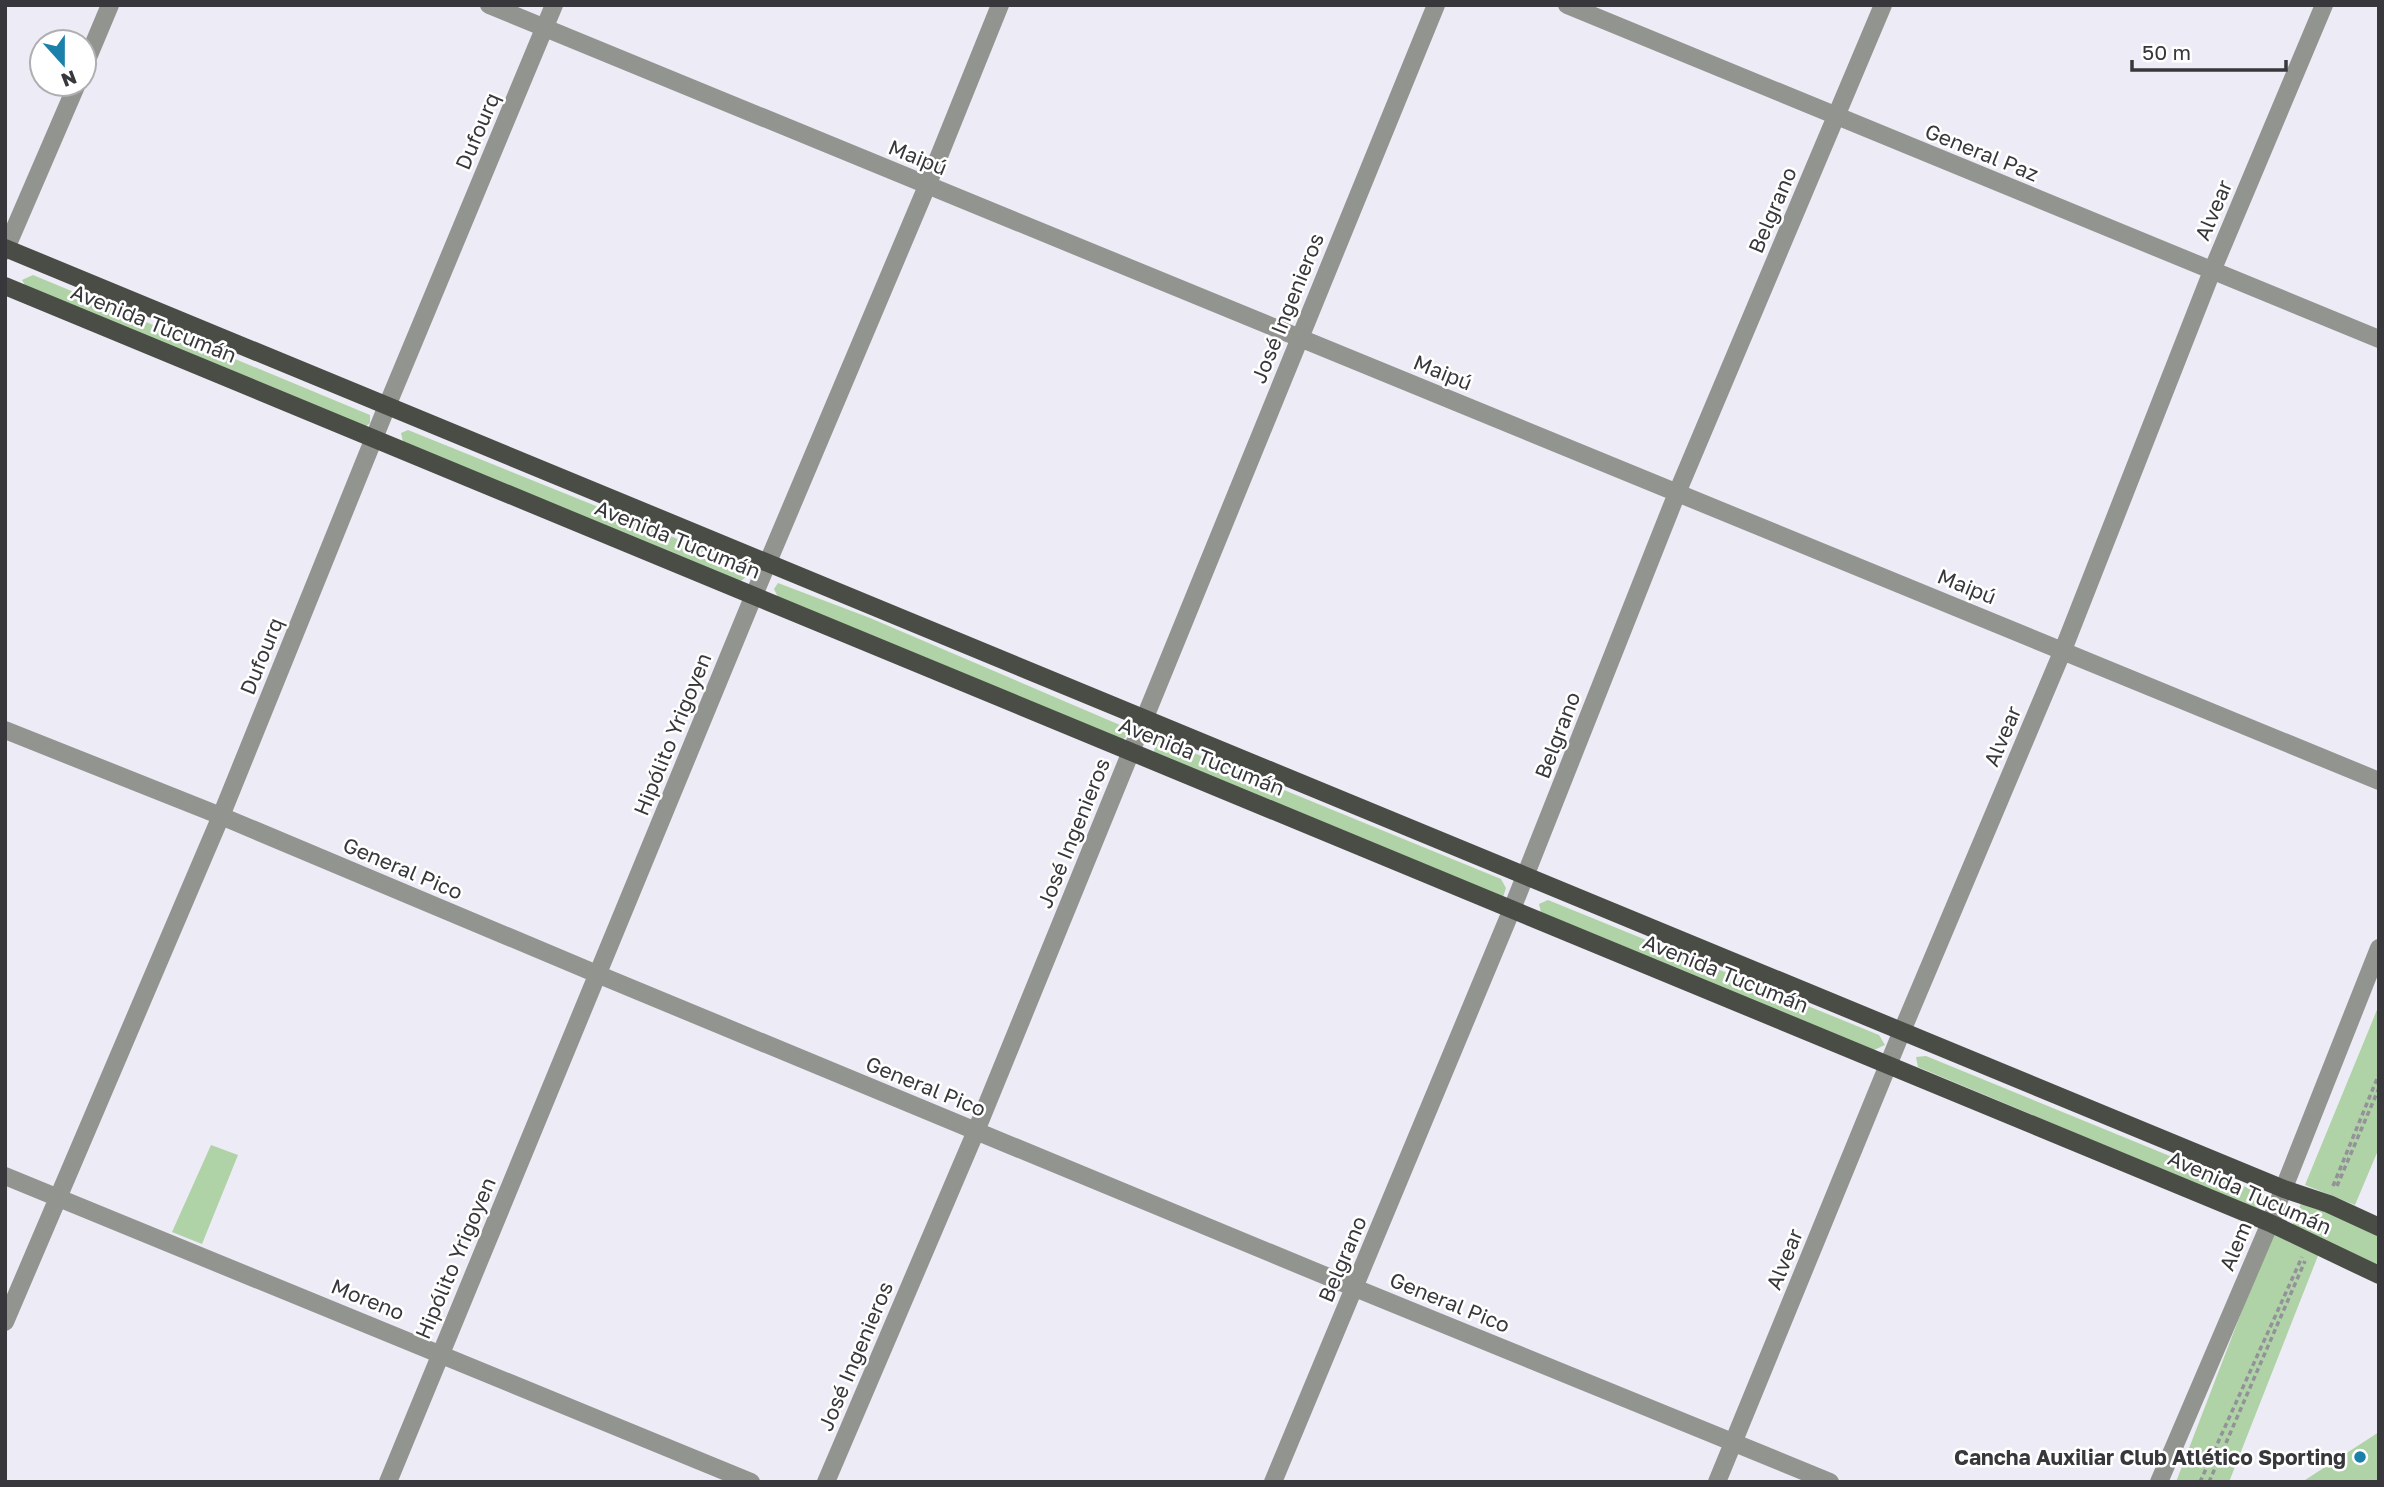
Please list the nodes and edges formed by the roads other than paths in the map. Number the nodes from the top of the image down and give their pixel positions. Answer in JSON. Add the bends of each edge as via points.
{"nodes":[{"id":1,"x":110,"y":5,"type":"edge"},
{"id":2,"x":489,"y":5,"type":"edge"},
{"id":3,"x":554,"y":5,"type":"edge"},
{"id":4,"x":1000,"y":5,"type":"edge"},
{"id":5,"x":1436,"y":5,"type":"edge"},
{"id":6,"x":1567,"y":5,"type":"edge"},
{"id":7,"x":1883,"y":5,"type":"edge"},
{"id":8,"x":2323,"y":5,"type":"edge"},
{"id":9,"x":545,"y":28,"type":"junction"},
{"id":10,"x":98,"y":34,"type":"edge"},
{"id":11,"x":71,"y":98,"type":"edge"},
{"id":12,"x":1837,"y":116,"type":"junction"},
{"id":13,"x":928,"y":186,"type":"junction"},
{"id":14,"x":6,"y":249,"type":"edge"},
{"id":15,"x":2212,"y":271,"type":"junction"},
{"id":16,"x":5,"y":286,"type":"edge"},
{"id":17,"x":1299,"y":337,"type":"junction"},
{"id":18,"x":2379,"y":339,"type":"edge"},
{"id":19,"x":387,"y":406,"type":"junction"},
{"id":20,"x":374,"y":439,"type":"junction"},
{"id":21,"x":1677,"y":493,"type":"junction"},
{"id":22,"x":768,"y":563,"type":"junction"},
{"id":23,"x":754,"y":595,"type":"junction"},
{"id":24,"x":2063,"y":650,"type":"junction"},
{"id":25,"x":1145,"y":719,"type":"junction"},
{"id":26,"x":5,"y":730,"type":"edge"},
{"id":27,"x":1130,"y":751,"type":"junction"},
{"id":28,"x":2379,"y":781,"type":"edge"},
{"id":29,"x":221,"y":816,"type":"junction"},
{"id":30,"x":1526,"y":876,"type":"junction"},
{"id":31,"x":1513,"y":909,"type":"junction"},
{"id":32,"x":2379,"y":948,"type":"edge"},
{"id":33,"x":597,"y":974,"type":"junction"},
{"id":34,"x":1902,"y":1031,"type":"junction"},
{"id":35,"x":1888,"y":1065,"type":"junction"},
{"id":36,"x":976,"y":1131,"type":"junction"},
{"id":37,"x":5,"y":1176,"type":"edge"},
{"id":38,"x":2284,"y":1189,"type":"junction"},
{"id":39,"x":57,"y":1198,"type":"junction"},
{"id":40,"x":2270,"y":1223,"type":"junction"},
{"id":41,"x":2379,"y":1227,"type":"edge"},
{"id":42,"x":2379,"y":1275,"type":"edge"},
{"id":43,"x":1355,"y":1288,"type":"junction"},
{"id":44,"x":5,"y":1322,"type":"edge"},
{"id":45,"x":440,"y":1353,"type":"junction"},
{"id":46,"x":1734,"y":1442,"type":"junction"},
{"id":47,"x":388,"y":1482,"type":"edge"},
{"id":48,"x":751,"y":1482,"type":"edge"},
{"id":49,"x":826,"y":1482,"type":"edge"},
{"id":50,"x":1273,"y":1482,"type":"edge"},
{"id":51,"x":1717,"y":1482,"type":"edge"},
{"id":52,"x":1830,"y":1482,"type":"edge"},
{"id":53,"x":2159,"y":1482,"type":"edge"}],
"edges":[{"from":1,"to":10,"type":"street"},
{"from":2,"to":9,"type":"street","name":"Maipú"},
{"from":3,"to":9,"type":"street","name":"Dufourq"},
{"from":4,"to":13,"type":"street","name":"Hipólito Yrigoyen"},
{"from":5,"to":17,"type":"street","name":"José Ingenieros"},
{"from":6,"to":12,"type":"street","name":"General Paz"},
{"from":7,"to":12,"type":"street","name":"Belgrano"},
{"from":8,"to":15,"type":"street","name":"Alvear"},
{"from":9,"to":13,"type":"street","name":"Maipú"},
{"from":9,"to":19,"type":"street","name":"Dufourq"},
{"from":11,"to":14,"type":"street"},
{"from":12,"to":15,"type":"street","name":"General Paz"},
{"from":12,"to":21,"type":"street","name":"Belgrano"},
{"from":13,"to":17,"type":"street","name":"Maipú"},
{"from":13,"to":22,"type":"street","name":"Hipólito Yrigoyen"},
{"from":14,"to":19,"type":"main road","name":"Avenida Tucumán"},
{"from":15,"to":18,"type":"street","name":"General Paz"},
{"from":15,"to":24,"type":"street","name":"Alvear"},
{"from":16,"to":20,"type":"main road","name":"Avenida Tucumán"},
{"from":17,"to":21,"type":"street","name":"Maipú"},
{"from":17,"to":25,"type":"street","name":"José Ingenieros"},
{"from":19,"to":20,"type":"street","name":"Dufourq"},
{"from":19,"to":22,"type":"main road","name":"Avenida Tucumán"},
{"from":20,"to":23,"type":"main road","name":"Avenida Tucumán"},
{"from":20,"to":29,"type":"street","name":"Dufourq"},
{"from":21,"to":24,"type":"street","name":"Maipú"},
{"from":21,"to":30,"type":"street","name":"Belgrano"},
{"from":22,"to":23,"type":"street","name":"Hipólito Yrigoyen"},
{"from":22,"to":25,"type":"main road","name":"Avenida Tucumán"},
{"from":23,"to":27,"type":"main road","name":"Avenida Tucumán"},
{"from":23,"to":33,"type":"street","name":"Hipólito Yrigoyen"},
{"from":24,"to":28,"type":"street","name":"Maipú"},
{"from":24,"to":34,"type":"street","name":"Alvear"},
{"from":25,"to":27,"type":"street","name":"José Ingenieros"},
{"from":25,"to":30,"type":"main road","name":"Avenida Tucumán"},
{"from":26,"to":29,"type":"street","name":"General Pico"},
{"from":27,"to":31,"type":"main road","name":"Avenida Tucumán"},
{"from":27,"to":36,"type":"street","name":"José Ingenieros"},
{"from":29,"to":33,"type":"street","name":"General Pico"},
{"from":29,"to":39,"type":"street","name":"Dufourq"},
{"from":30,"to":31,"type":"street","name":"Belgrano"},
{"from":30,"to":34,"type":"main road","name":"Avenida Tucumán"},
{"from":31,"to":35,"type":"main road","name":"Avenida Tucumán"},
{"from":31,"to":43,"type":"street","name":"Belgrano"},
{"from":32,"to":38,"type":"street","name":"Alem"},
{"from":33,"to":36,"type":"street","name":"General Pico"},
{"from":33,"to":45,"type":"street","name":"Hipólito Yrigoyen"},
{"from":34,"to":35,"type":"street","name":"Alvear"},
{"from":34,"to":38,"type":"main road","name":"Avenida Tucumán"},
{"from":35,"to":40,"type":"main road","name":"Avenida Tucumán"},
{"from":35,"to":46,"type":"street","name":"Alvear"},
{"from":36,"to":43,"type":"street","name":"General Pico"},
{"from":36,"to":49,"type":"street","name":"José Ingenieros"},
{"from":37,"to":39,"type":"street","name":"Moreno"},
{"from":38,"to":40,"type":"street","name":"Alem"},
{"from":38,"to":41,"type":"main road","name":"Avenida Tucumán"},
{"from":39,"to":44,"type":"street","name":"Dufourq"},
{"from":39,"to":45,"type":"street","name":"Moreno"},
{"from":40,"to":42,"type":"main road","name":"Avenida Tucumán"},
{"from":40,"to":53,"type":"street","name":"Alem"},
{"from":43,"to":46,"type":"street","name":"General Pico"},
{"from":43,"to":50,"type":"street","name":"Belgrano"},
{"from":45,"to":47,"type":"street","name":"Hipólito Yrigoyen"},
{"from":45,"to":48,"type":"street","name":"Moreno"},
{"from":46,"to":51,"type":"street","name":"Alvear"},
{"from":46,"to":52,"type":"street","name":"General Pico"}]}
